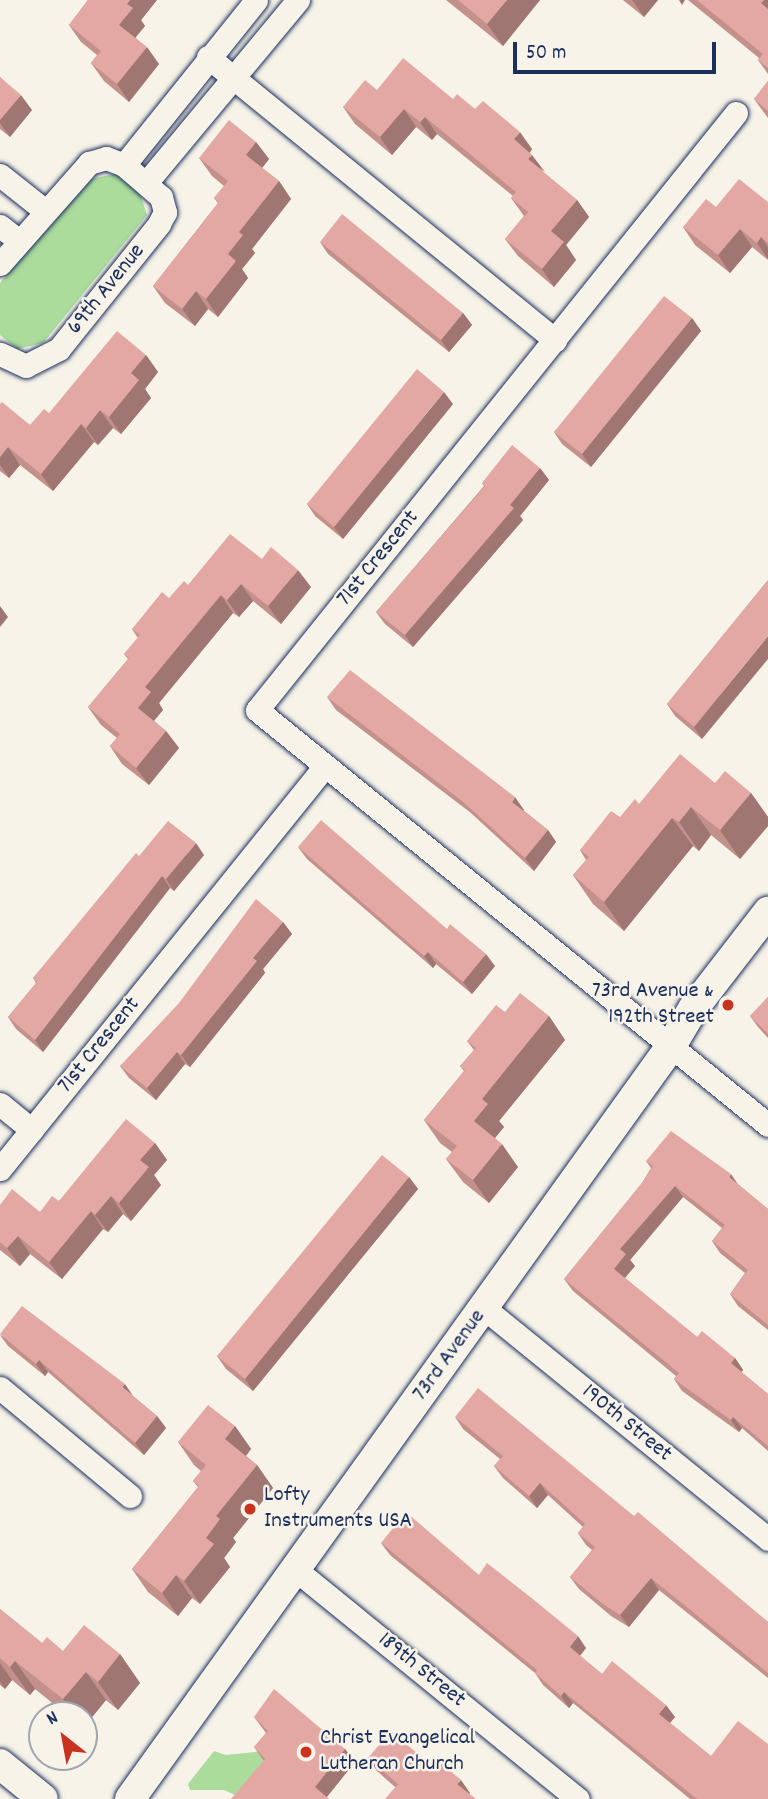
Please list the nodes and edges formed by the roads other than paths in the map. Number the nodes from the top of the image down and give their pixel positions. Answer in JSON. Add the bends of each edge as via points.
{"nodes":[{"id":1,"x":256,"y":0,"type":"edge"},
{"id":2,"x":298,"y":0,"type":"edge"},
{"id":3,"x":208,"y":57,"type":"junction"},
{"id":4,"x":235,"y":79,"type":"junction"},
{"id":5,"x":736,"y":113,"type":"dead end"},
{"id":6,"x":124,"y":164,"type":"junction"},
{"id":7,"x":0,"y":175,"type":"edge"},
{"id":8,"x":146,"y":183,"type":"junction"},
{"id":9,"x":44,"y":210,"type":"junction"},
{"id":10,"x":0,"y":226,"type":"edge"},
{"id":11,"x":19,"y":241,"type":"junction"},
{"id":12,"x":0,"y":264,"type":"edge"},
{"id":13,"x":555,"y":340,"type":"junction"},
{"id":14,"x":3,"y":361,"type":"edge"},
{"id":15,"x":324,"y":766,"type":"junction"},
{"id":16,"x":768,"y":912,"type":"edge"},
{"id":17,"x":671,"y":1046,"type":"junction"},
{"id":18,"x":0,"y":1104,"type":"edge"},
{"id":19,"x":768,"y":1125,"type":"edge"},
{"id":20,"x":32,"y":1130,"type":"junction"},
{"id":21,"x":0,"y":1169,"type":"edge"},
{"id":22,"x":484,"y":1308,"type":"junction"},
{"id":23,"x":0,"y":1388,"type":"edge"},
{"id":24,"x":130,"y":1496,"type":"dead end"},
{"id":25,"x":768,"y":1539,"type":"edge"},
{"id":26,"x":296,"y":1570,"type":"junction"},
{"id":27,"x":0,"y":1764,"type":"edge"},
{"id":28,"x":43,"y":1799,"type":"edge"},
{"id":29,"x":130,"y":1799,"type":"edge"},
{"id":30,"x":578,"y":1799,"type":"edge"}],
"edges":[{"from":1,"to":3,"type":"street"},
{"from":2,"to":4,"type":"street"},
{"from":3,"to":4,"type":"street"},
{"from":3,"to":6,"type":"street"},
{"from":4,"to":8,"type":"street"},
{"from":4,"to":13,"type":"street"},
{"from":5,"to":13,"type":"street","name":"71st Crescent"},
{"from":6,"to":8,"type":"street","name":"69th Avenue"},
{"from":6,"to":9,"type":"street","via":[[106,158],[89,163]]},
{"from":7,"to":9,"type":"street"},
{"from":8,"to":14,"type":"street","name":"69th Avenue","via":[[160,197],[165,212],[147,240],[59,349],[26,366]]},
{"from":9,"to":11,"type":"street"},
{"from":10,"to":11,"type":"street"},
{"from":11,"to":12,"type":"street"},
{"from":13,"to":15,"type":"street","name":"71st Crescent","via":[[257,710]]},
{"from":15,"to":17,"type":"street","name":"71st Crescent"},
{"from":15,"to":20,"type":"street","name":"71st Crescent"},
{"from":16,"to":17,"type":"street","name":"73rd Avenue","via":[[692,1009]]},
{"from":17,"to":19,"type":"street","name":"71st Crescent"},
{"from":17,"to":22,"type":"street","name":"73rd Avenue"},
{"from":18,"to":20,"type":"street"},
{"from":20,"to":21,"type":"street","name":"71st Crescent"},
{"from":22,"to":25,"type":"street","name":"190th Street"},
{"from":22,"to":26,"type":"street","name":"73rd Avenue"},
{"from":23,"to":24,"type":"street"},
{"from":26,"to":29,"type":"street","name":"73rd Avenue"},
{"from":26,"to":30,"type":"street","name":"189th Street"},
{"from":27,"to":28,"type":"street"}]}
